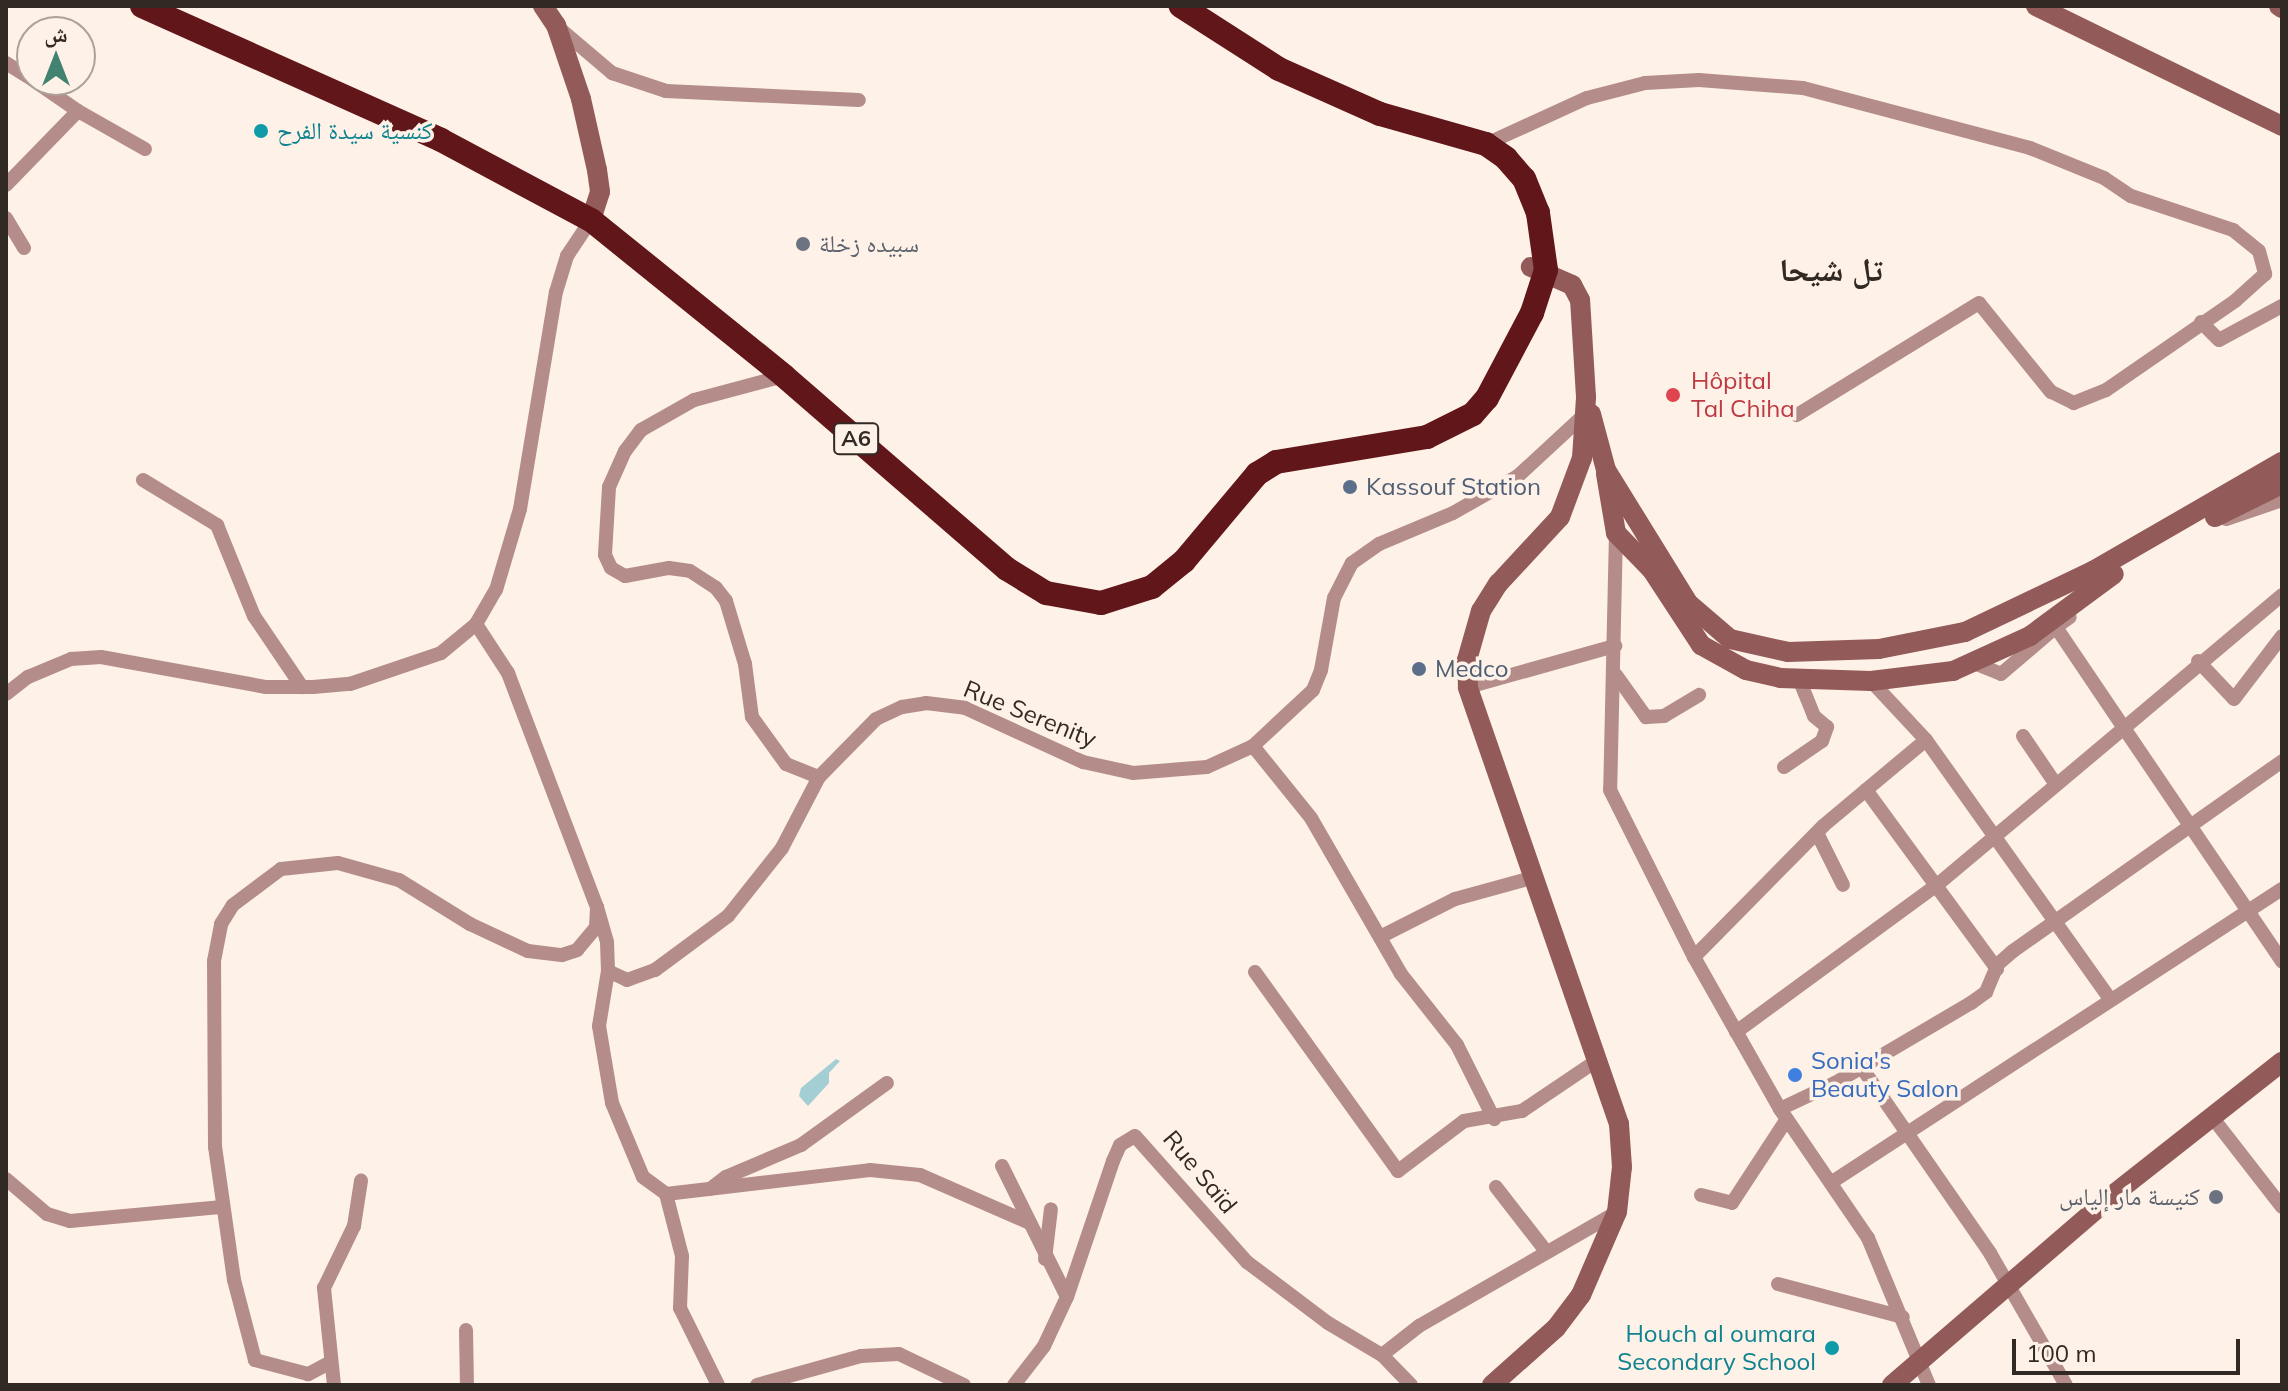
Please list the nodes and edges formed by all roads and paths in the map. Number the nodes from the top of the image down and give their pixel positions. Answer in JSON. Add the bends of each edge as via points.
{"nodes":[{"id":1,"x":142,"y":6,"type":"edge"},
{"id":2,"x":543,"y":6,"type":"edge"},
{"id":3,"x":1181,"y":6,"type":"edge"},
{"id":4,"x":2036,"y":6,"type":"edge"},
{"id":5,"x":556,"y":25,"type":"junction"},
{"id":6,"x":56,"y":96,"type":"edge"},
{"id":7,"x":859,"y":100,"type":"dead end"},
{"id":8,"x":78,"y":111,"type":"junction"},
{"id":9,"x":2282,"y":126,"type":"edge"},
{"id":10,"x":1486,"y":144,"type":"junction"},
{"id":11,"x":145,"y":149,"type":"dead end"},
{"id":12,"x":6,"y":185,"type":"edge"},
{"id":13,"x":6,"y":218,"type":"edge"},
{"id":14,"x":591,"y":220,"type":"junction"},
{"id":15,"x":24,"y":248,"type":"dead end"},
{"id":16,"x":1537,"y":276,"type":"junction"},
{"id":17,"x":2282,"y":306,"type":"edge"},
{"id":18,"x":2201,"y":322,"type":"junction"},
{"id":19,"x":784,"y":376,"type":"junction"},
{"id":20,"x":1585,"y":406,"type":"junction"},
{"id":21,"x":1797,"y":415,"type":"dead end"},
{"id":22,"x":1606,"y":470,"type":"junction"},
{"id":23,"x":143,"y":480,"type":"dead end"},
{"id":24,"x":2279,"y":481,"type":"edge"},
{"id":25,"x":2210,"y":513,"type":"junction"},
{"id":26,"x":1616,"y":533,"type":"junction"},
{"id":27,"x":2108,"y":578,"type":"junction"},
{"id":28,"x":2282,"y":595,"type":"edge"},
{"id":29,"x":476,"y":624,"type":"junction"},
{"id":30,"x":2056,"y":627,"type":"junction"},
{"id":31,"x":2282,"y":636,"type":"edge"},
{"id":32,"x":1730,"y":639,"type":"junction"},
{"id":33,"x":1615,"y":646,"type":"junction"},
{"id":34,"x":1788,"y":652,"type":"junction"},
{"id":35,"x":1717,"y":658,"type":"junction"},
{"id":36,"x":2198,"y":661,"type":"junction"},
{"id":37,"x":1974,"y":663,"type":"junction"},
{"id":38,"x":1616,"y":675,"type":"junction"},
{"id":39,"x":1790,"y":679,"type":"junction"},
{"id":40,"x":1871,"y":681,"type":"junction"},
{"id":41,"x":302,"y":687,"type":"junction"},
{"id":42,"x":1468,"y":687,"type":"junction"},
{"id":43,"x":6,"y":694,"type":"edge"},
{"id":44,"x":1699,"y":695,"type":"dead end"},
{"id":45,"x":2124,"y":728,"type":"junction"},
{"id":46,"x":2023,"y":736,"type":"dead end"},
{"id":47,"x":1926,"y":740,"type":"junction"},
{"id":48,"x":1253,"y":746,"type":"junction"},
{"id":49,"x":2282,"y":761,"type":"edge"},
{"id":50,"x":1784,"y":767,"type":"dead end"},
{"id":51,"x":819,"y":777,"type":"junction"},
{"id":52,"x":2055,"y":783,"type":"junction"},
{"id":53,"x":1866,"y":790,"type":"junction"},
{"id":54,"x":2190,"y":826,"type":"junction"},
{"id":55,"x":1817,"y":833,"type":"junction"},
{"id":56,"x":1997,"y":836,"type":"junction"},
{"id":57,"x":1531,"y":878,"type":"junction"},
{"id":58,"x":1843,"y":885,"type":"dead end"},
{"id":59,"x":1937,"y":885,"type":"junction"},
{"id":60,"x":2282,"y":889,"type":"edge"},
{"id":61,"x":597,"y":907,"type":"junction"},
{"id":62,"x":2247,"y":911,"type":"junction"},
{"id":63,"x":2055,"y":922,"type":"junction"},
{"id":64,"x":1380,"y":937,"type":"junction"},
{"id":65,"x":1694,"y":957,"type":"junction"},
{"id":66,"x":2282,"y":961,"type":"edge"},
{"id":67,"x":1997,"y":969,"type":"junction"},
{"id":68,"x":608,"y":971,"type":"junction"},
{"id":69,"x":1255,"y":972,"type":"dead end"},
{"id":70,"x":2110,"y":999,"type":"junction"},
{"id":71,"x":1736,"y":1032,"type":"junction"},
{"id":72,"x":1596,"y":1061,"type":"junction"},
{"id":73,"x":2282,"y":1062,"type":"edge"},
{"id":74,"x":1862,"y":1068,"type":"junction"},
{"id":75,"x":887,"y":1083,"type":"dead end"},
{"id":76,"x":1784,"y":1114,"type":"junction"},
{"id":77,"x":2212,"y":1117,"type":"junction"},
{"id":78,"x":1494,"y":1119,"type":"junction"},
{"id":79,"x":1910,"y":1132,"type":"junction"},
{"id":80,"x":1002,"y":1166,"type":"dead end"},
{"id":81,"x":6,"y":1179,"type":"edge"},
{"id":82,"x":361,"y":1181,"type":"dead end"},
{"id":83,"x":1832,"y":1182,"type":"junction"},
{"id":84,"x":1496,"y":1187,"type":"dead end"},
{"id":85,"x":707,"y":1191,"type":"junction"},
{"id":86,"x":666,"y":1194,"type":"junction"},
{"id":87,"x":1701,"y":1195,"type":"dead end"},
{"id":88,"x":222,"y":1207,"type":"junction"},
{"id":89,"x":2282,"y":1207,"type":"edge"},
{"id":90,"x":1051,"y":1209,"type":"dead end"},
{"id":91,"x":1617,"y":1212,"type":"junction"},
{"id":92,"x":1030,"y":1223,"type":"junction"},
{"id":93,"x":1545,"y":1250,"type":"junction"},
{"id":94,"x":1045,"y":1260,"type":"junction"},
{"id":95,"x":1778,"y":1284,"type":"dead end"},
{"id":96,"x":2006,"y":1284,"type":"junction"},
{"id":97,"x":1067,"y":1297,"type":"junction"},
{"id":98,"x":1903,"y":1317,"type":"junction"},
{"id":99,"x":466,"y":1330,"type":"dead end"},
{"id":100,"x":1382,"y":1355,"type":"junction"},
{"id":101,"x":331,"y":1362,"type":"junction"},
{"id":102,"x":1916,"y":1362,"type":"junction"},
{"id":103,"x":334,"y":1385,"type":"edge"},
{"id":104,"x":467,"y":1385,"type":"edge"},
{"id":105,"x":718,"y":1385,"type":"edge"},
{"id":106,"x":757,"y":1385,"type":"edge"},
{"id":107,"x":964,"y":1385,"type":"edge"},
{"id":108,"x":1014,"y":1385,"type":"edge"},
{"id":109,"x":1411,"y":1385,"type":"edge"},
{"id":110,"x":1492,"y":1385,"type":"edge"},
{"id":111,"x":1892,"y":1385,"type":"edge"},
{"id":112,"x":1929,"y":1385,"type":"edge"},
{"id":113,"x":2066,"y":1385,"type":"edge"}],
"edges":[{"from":1,"to":14,"type":"highway","number":"A6","via":[[441,140]]},
{"from":2,"to":5,"type":"street"},
{"from":3,"to":10,"type":"highway","number":"A6","via":[[1279,69],[1380,114]]},
{"from":4,"to":9,"type":"street"},
{"from":5,"to":7,"type":"street","via":[[612,73],[666,91]]},
{"from":5,"to":14,"type":"street","via":[[597,170],[600,192]]},
{"from":6,"to":8,"type":"street"},
{"from":8,"to":11,"type":"street"},
{"from":8,"to":12,"type":"street"},
{"from":10,"to":16,"type":"highway","number":"A6","via":[[1516,167],[1538,213]]},
{"from":10,"to":18,"type":"street","via":[[1587,98],[1645,83],[1699,80],[1851,98],[2030,148],[2104,178],[2131,196],[2233,230],[2259,251],[2265,274]]},
{"from":13,"to":15,"type":"street"},
{"from":14,"to":19,"type":"highway","number":"A6"},
{"from":14,"to":29,"type":"street","via":[[561,273],[520,509],[496,590]]},
{"from":16,"to":19,"type":"highway","number":"A6","via":[[1522,324],[1487,398],[1455,427],[1427,437],[1276,462],[1257,474],[1184,561],[1152,587],[1101,603],[1046,593],[1007,569]]},
{"from":16,"to":20,"type":"street","via":[[1572,285],[1580,300]]},
{"from":17,"to":18,"type":"street","via":[[2219,340]]},
{"from":18,"to":21,"type":"street","via":[[2106,390],[2074,403],[2051,392],[1979,303]]},
{"from":19,"to":51,"type":"street","via":[[694,400],[641,430],[609,487],[603,537],[611,568],[625,576],[669,568],[704,577],[716,588],[726,601],[745,664],[752,717],[786,764]]},
{"from":20,"to":22,"type":"street"},
{"from":20,"to":42,"type":"street","via":[[1574,488],[1560,517],[1498,584],[1481,611],[1467,660]]},
{"from":20,"to":48,"type":"street","name":"Rue Serenity","via":[[1539,460],[1500,488],[1379,544],[1352,563],[1334,598],[1313,690]]},
{"from":22,"to":26,"type":"street"},
{"from":22,"to":32,"type":"street","via":[[1688,603]]},
{"from":23,"to":41,"type":"street","via":[[217,525],[254,616]]},
{"from":24,"to":25,"type":"street"},
{"from":25,"to":27,"type":"street"},
{"from":25,"to":34,"type":"street","via":[[1965,632],[1879,649]]},
{"from":26,"to":33,"type":"street"},
{"from":26,"to":35,"type":"street","via":[[1652,570],[1687,627]]},
{"from":27,"to":30,"type":"street","via":[[2102,591]]},
{"from":27,"to":37,"type":"street","via":[[2030,636]]},
{"from":28,"to":36,"type":"street"},
{"from":29,"to":41,"type":"street","via":[[441,653],[396,671],[350,684]]},
{"from":29,"to":61,"type":"street","via":[[508,673]]},
{"from":30,"to":37,"type":"street","via":[[2001,674]]},
{"from":30,"to":45,"type":"street"},
{"from":31,"to":36,"type":"street","via":[[2234,699]]},
{"from":32,"to":34,"type":"street"},
{"from":32,"to":35,"type":"street"},
{"from":33,"to":38,"type":"street"},
{"from":33,"to":42,"type":"street"},
{"from":34,"to":39,"type":"street"},
{"from":35,"to":39,"type":"street"},
{"from":36,"to":45,"type":"street"},
{"from":37,"to":40,"type":"street","via":[[1914,678]]},
{"from":38,"to":44,"type":"street","via":[[1646,717],[1664,716]]},
{"from":38,"to":65,"type":"street","via":[[1610,790]]},
{"from":39,"to":40,"type":"street"},
{"from":39,"to":50,"type":"street","via":[[1827,727],[1822,741]]},
{"from":40,"to":47,"type":"street"},
{"from":41,"to":43,"type":"street","via":[[266,687],[101,657],[49,666]]},
{"from":42,"to":57,"type":"street"},
{"from":45,"to":52,"type":"street"},
{"from":45,"to":54,"type":"street"},
{"from":46,"to":52,"type":"street"},
{"from":47,"to":53,"type":"street"},
{"from":47,"to":56,"type":"street"},
{"from":48,"to":51,"type":"street","name":"Rue Serenity","via":[[1207,767],[1133,773],[1083,762],[965,708],[926,703],[876,719]]},
{"from":48,"to":64,"type":"street","via":[[1311,818]]},
{"from":49,"to":54,"type":"street"},
{"from":51,"to":68,"type":"street","name":"Rue Serenity","via":[[782,848],[728,916],[655,970],[627,980]]},
{"from":52,"to":56,"type":"street"},
{"from":53,"to":55,"type":"street"},
{"from":53,"to":59,"type":"street"},
{"from":54,"to":62,"type":"street"},
{"from":54,"to":63,"type":"street"},
{"from":55,"to":58,"type":"street"},
{"from":55,"to":65,"type":"street"},
{"from":56,"to":59,"type":"street"},
{"from":56,"to":63,"type":"street"},
{"from":57,"to":64,"type":"street","via":[[1455,899]]},
{"from":57,"to":72,"type":"street"},
{"from":59,"to":67,"type":"street"},
{"from":59,"to":71,"type":"street"},
{"from":60,"to":62,"type":"street"},
{"from":61,"to":68,"type":"street"},
{"from":61,"to":88,"type":"street","via":[[590,940],[562,955],[528,951],[367,867],[338,863],[281,869],[255,885],[221,924],[214,961],[215,1147]]},
{"from":62,"to":66,"type":"street"},
{"from":62,"to":70,"type":"street"},
{"from":63,"to":67,"type":"street"},
{"from":63,"to":70,"type":"street"},
{"from":64,"to":78,"type":"street","via":[[1414,993],[1457,1045]]},
{"from":65,"to":71,"type":"street"},
{"from":67,"to":74,"type":"street","via":[[1986,992],[1971,1003]]},
{"from":68,"to":86,"type":"street","via":[[599,1026],[612,1103],[643,1177]]},
{"from":69,"to":78,"type":"street","via":[[1398,1171],[1464,1121]]},
{"from":70,"to":79,"type":"street"},
{"from":71,"to":76,"type":"street"},
{"from":72,"to":78,"type":"street","via":[[1522,1111]]},
{"from":72,"to":91,"type":"street","via":[[1619,1124]]},
{"from":73,"to":77,"type":"street"},
{"from":74,"to":76,"type":"street"},
{"from":74,"to":79,"type":"street"},
{"from":75,"to":85,"type":"street","via":[[801,1145],[726,1177]]},
{"from":76,"to":83,"type":"street"},
{"from":76,"to":87,"type":"street","via":[[1732,1203]]},
{"from":77,"to":89,"type":"street"},
{"from":77,"to":96,"type":"street"},
{"from":79,"to":83,"type":"street"},
{"from":79,"to":96,"type":"street"},
{"from":80,"to":92,"type":"street"},
{"from":81,"to":88,"type":"street","via":[[47,1214],[70,1221]]},
{"from":82,"to":101,"type":"street","via":[[354,1226],[324,1288]]},
{"from":83,"to":98,"type":"street","via":[[1868,1238]]},
{"from":84,"to":93,"type":"street"},
{"from":85,"to":86,"type":"street"},
{"from":85,"to":92,"type":"street","via":[[870,1170],[920,1175]]},
{"from":86,"to":105,"type":"street","via":[[682,1256],[680,1308]]},
{"from":88,"to":101,"type":"street","via":[[255,1360],[308,1374]]},
{"from":90,"to":94,"type":"street"},
{"from":91,"to":93,"type":"street"},
{"from":91,"to":110,"type":"street","via":[[1581,1295],[1556,1328]]},
{"from":92,"to":94,"type":"street"},
{"from":93,"to":100,"type":"street"},
{"from":94,"to":97,"type":"street"},
{"from":95,"to":98,"type":"street"},
{"from":96,"to":102,"type":"street"},
{"from":96,"to":113,"type":"street"},
{"from":97,"to":100,"type":"street","name":"Rue Saïd","via":[[1120,1145],[1140,1136],[1247,1262],[1328,1323]]},
{"from":97,"to":108,"type":"street","name":"Rue Saïd","via":[[1044,1346]]},
{"from":98,"to":102,"type":"street"},
{"from":99,"to":104,"type":"street"},
{"from":100,"to":109,"type":"street","name":"Rue Saïd"},
{"from":101,"to":103,"type":"street"},
{"from":102,"to":111,"type":"street"},
{"from":102,"to":112,"type":"street"},
{"from":106,"to":107,"type":"street","via":[[861,1356],[899,1354]]}]}
